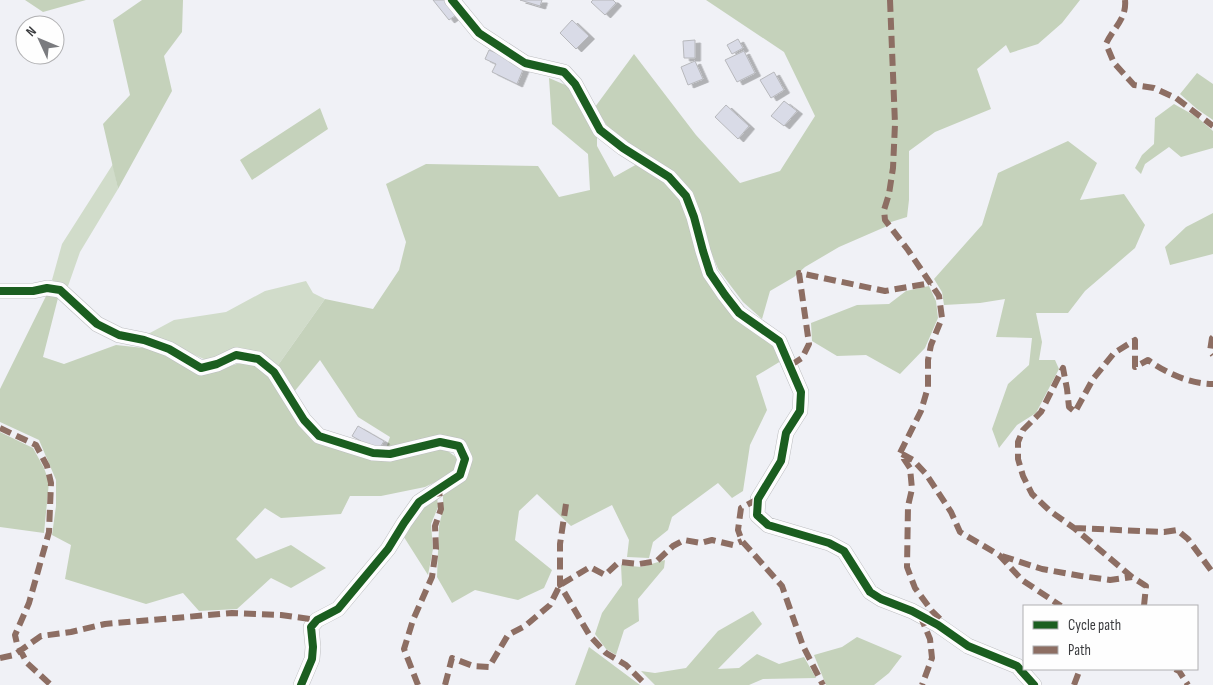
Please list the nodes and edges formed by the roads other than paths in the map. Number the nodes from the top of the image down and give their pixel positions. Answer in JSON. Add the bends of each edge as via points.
{"nodes":[{"id":1,"x":452,"y":0,"type":"edge"},
{"id":2,"x":0,"y":291,"type":"edge"},
{"id":3,"x":300,"y":685,"type":"edge"},
{"id":4,"x":1034,"y":685,"type":"edge"}],
"edges":[{"from":1,"to":4,"type":"street","via":[[479,33],[525,63],[564,72],[575,84],[600,130],[669,177],[686,196],[710,274],[739,312],[779,342],[801,392],[800,411],[786,433],[781,461],[758,499],[757,515],[768,525],[829,543],[844,551],[870,592],[938,625],[968,646],[1017,666]]},
{"from":2,"to":3,"type":"street","via":[[60,290],[97,324],[119,335],[169,349],[201,368],[236,356],[258,359],[274,372],[318,436],[373,453],[390,454],[440,442],[459,446],[465,459],[460,475],[420,502],[356,589],[338,609],[311,627],[312,659]]}]}
